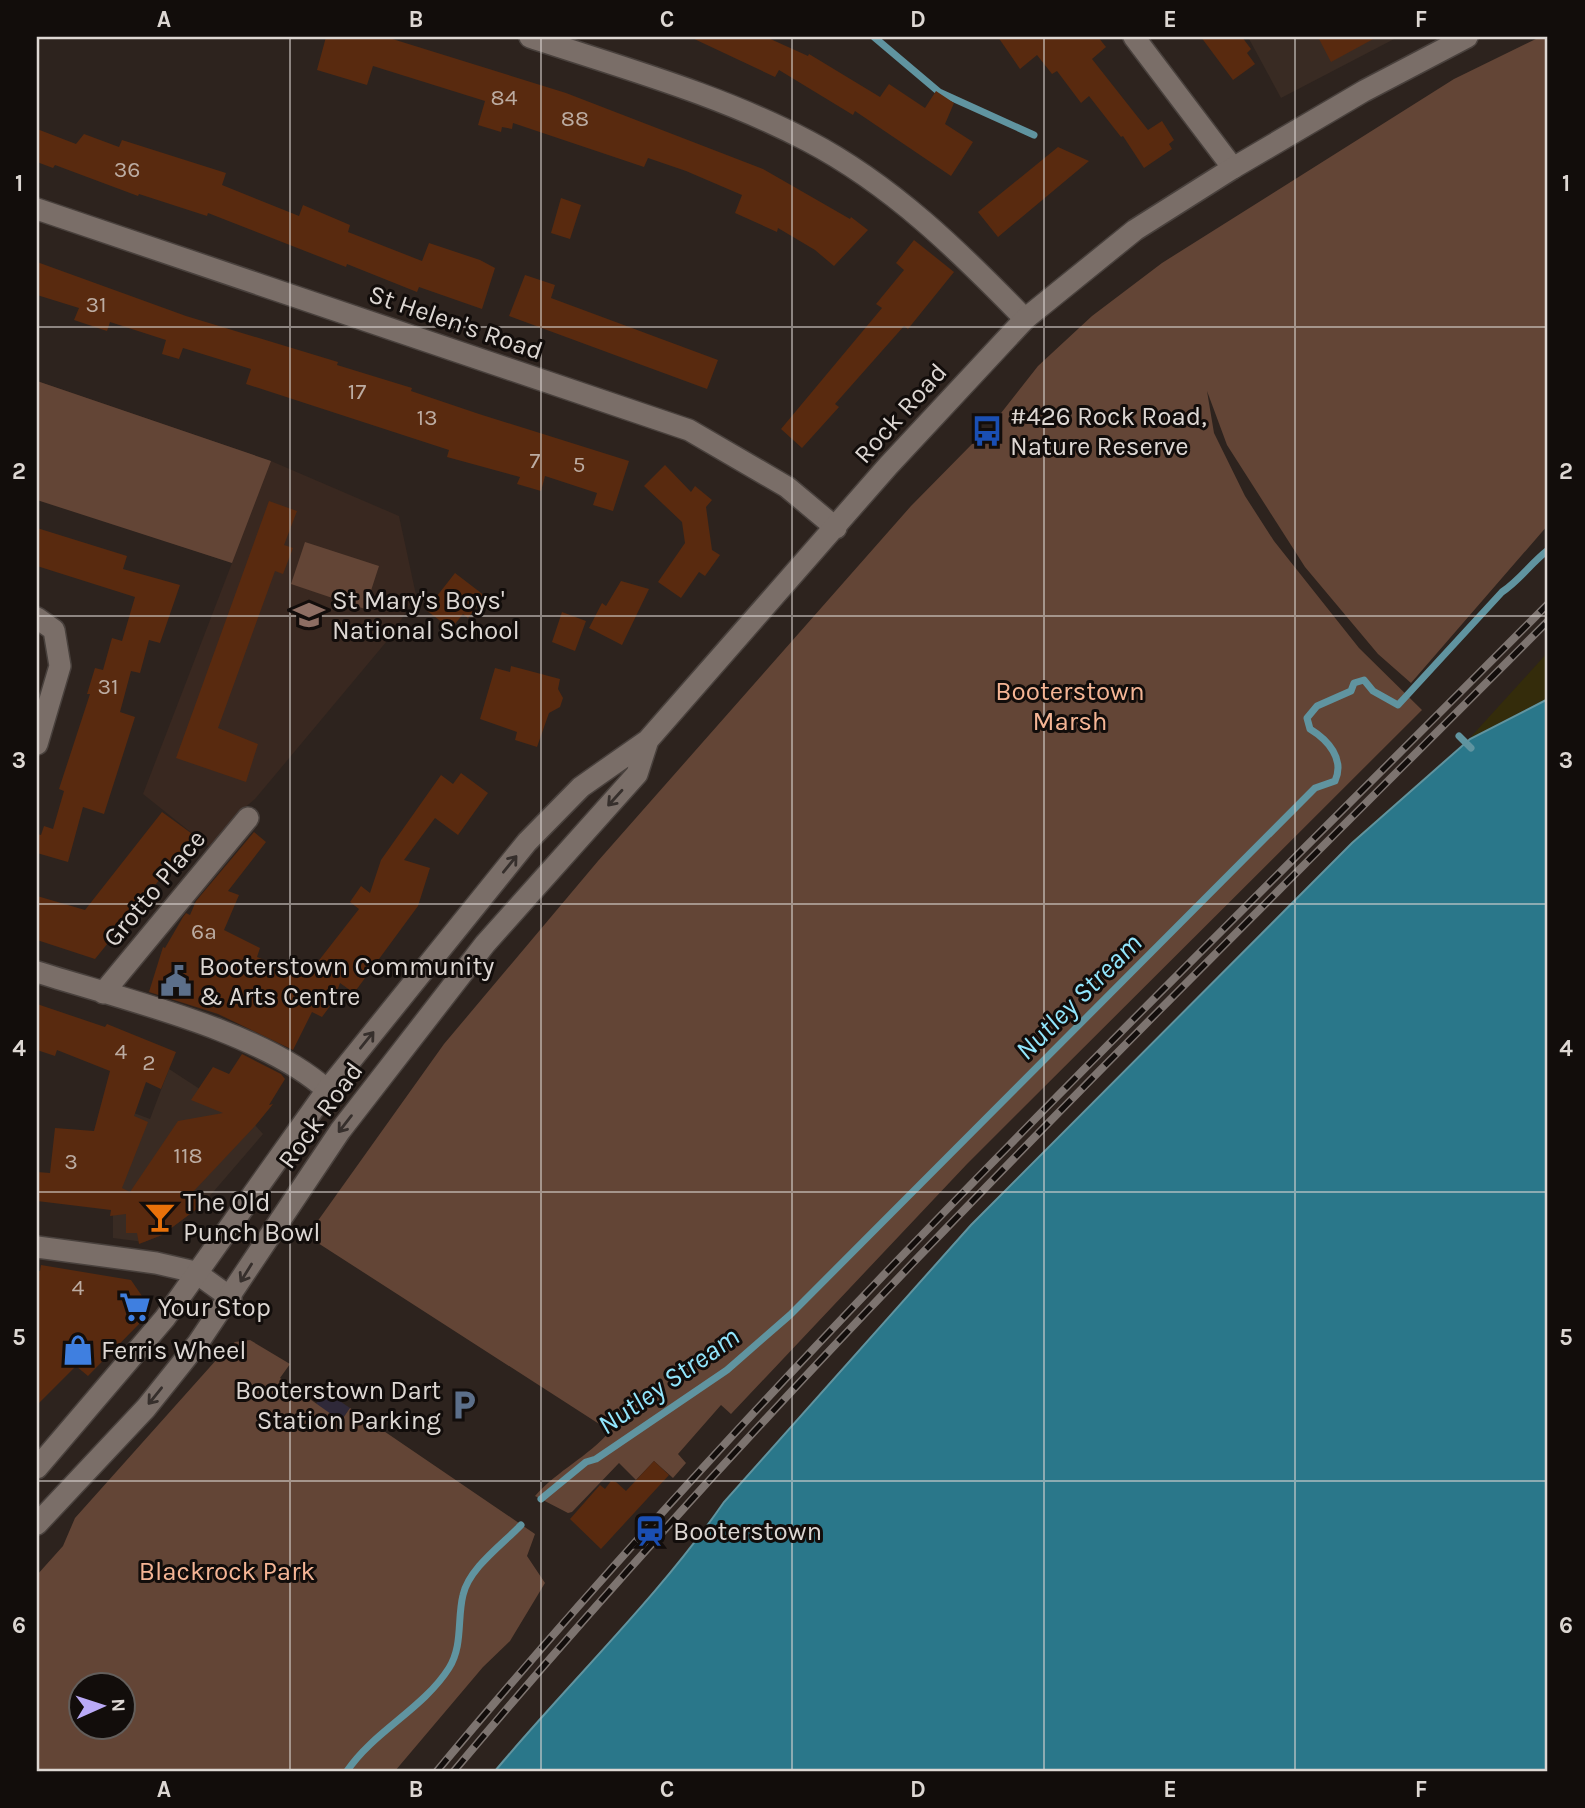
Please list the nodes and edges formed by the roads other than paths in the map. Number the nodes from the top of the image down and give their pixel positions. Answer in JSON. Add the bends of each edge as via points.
{"nodes":[{"id":1,"x":530,"y":37,"type":"edge"},
{"id":2,"x":1134,"y":37,"type":"edge"},
{"id":3,"x":1467,"y":37,"type":"edge"},
{"id":4,"x":1233,"y":168,"type":"junction"},
{"id":5,"x":37,"y":209,"type":"edge"},
{"id":6,"x":1025,"y":318,"type":"junction"},
{"id":7,"x":836,"y":528,"type":"junction"},
{"id":8,"x":37,"y":618,"type":"edge"},
{"id":9,"x":648,"y":740,"type":"junction"},
{"id":10,"x":37,"y":744,"type":"edge"},
{"id":11,"x":248,"y":818,"type":"dead end"},
{"id":12,"x":37,"y":972,"type":"edge"},
{"id":13,"x":103,"y":993,"type":"junction"},
{"id":14,"x":327,"y":1090,"type":"junction"},
{"id":15,"x":37,"y":1247,"type":"edge"},
{"id":16,"x":195,"y":1272,"type":"junction"},
{"id":17,"x":231,"y":1297,"type":"junction"},
{"id":18,"x":37,"y":1468,"type":"edge"},
{"id":19,"x":37,"y":1524,"type":"edge"}],
"edges":[{"from":1,"to":6,"type":"main road","via":[[732,107],[808,140],[882,188],[951,243]]},
{"from":2,"to":4,"type":"main road"},
{"from":3,"to":4,"type":"main road","name":"Rock Road","via":[[1363,91]]},
{"from":4,"to":6,"type":"main road","name":"Rock Road","via":[[1135,230]]},
{"from":5,"to":7,"type":"main road","name":"St Helen's Road","via":[[689,430],[787,487]]},
{"from":6,"to":7,"type":"main road","name":"Rock Road"},
{"from":7,"to":9,"type":"main road","name":"Rock Road"},
{"from":8,"to":10,"type":"main road","via":[[54,630],[60,666]]},
{"from":14,"to":9,"type":"main road","name":"Rock Road","one_way":true,"via":[[527,842],[581,787]]},
{"from":9,"to":17,"type":"main road","name":"Rock Road","one_way":true,"via":[[637,774],[485,944],[340,1131]]},
{"from":11,"to":13,"type":"main road","name":"Grotto Place"},
{"from":12,"to":13,"type":"main road"},
{"from":13,"to":14,"type":"main road","via":[[253,1044],[313,1077]]},
{"from":14,"to":16,"type":"main road","name":"Rock Road"},
{"from":15,"to":16,"type":"main road"},
{"from":16,"to":17,"type":"main road"},
{"from":16,"to":18,"type":"main road","name":"Rock Road","via":[[165,1318]]},
{"from":17,"to":19,"type":"main road","name":"Rock Road","one_way":true,"via":[[146,1408]]}]}
